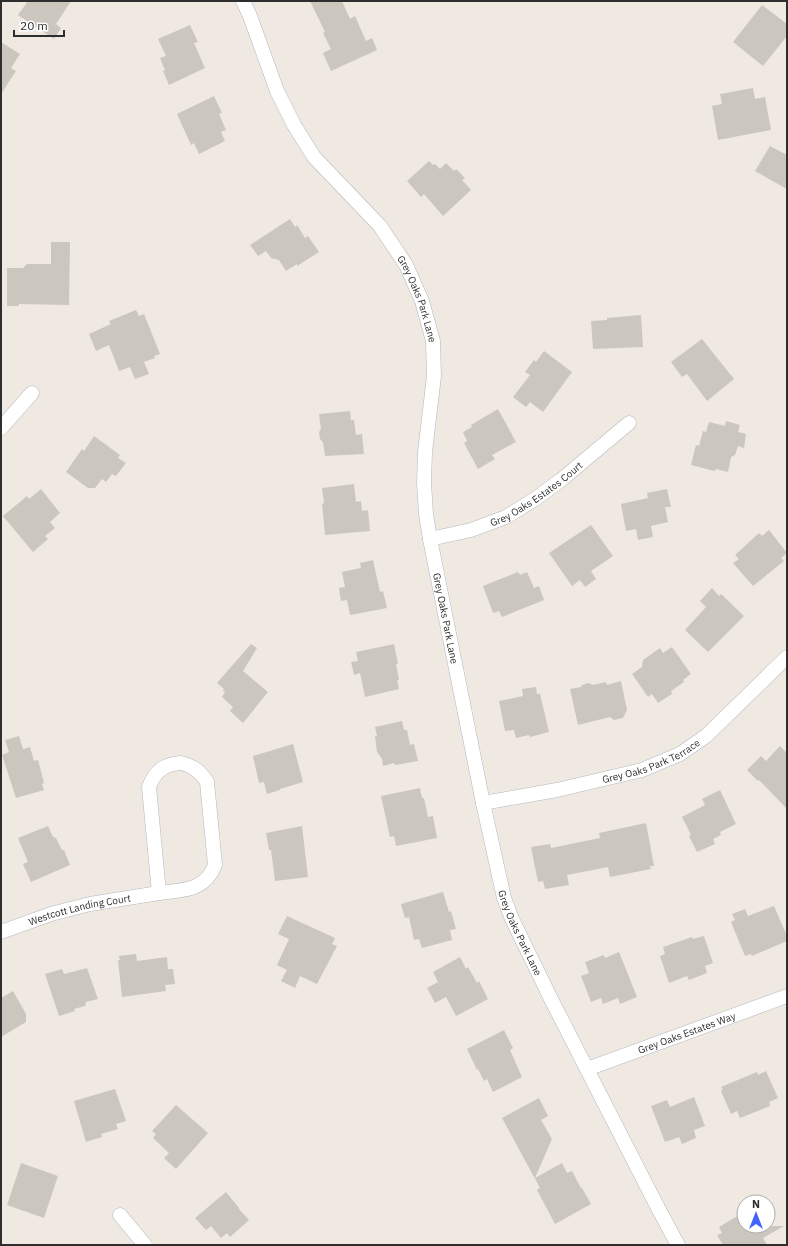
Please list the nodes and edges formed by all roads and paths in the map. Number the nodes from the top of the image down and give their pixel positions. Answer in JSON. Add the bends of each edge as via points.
{"nodes":[{"id":1,"x":243,"y":1,"type":"edge"},
{"id":2,"x":32,"y":394,"type":"dead end"},
{"id":3,"x":629,"y":423,"type":"dead end"},
{"id":4,"x":1,"y":428,"type":"edge"},
{"id":5,"x":430,"y":538,"type":"junction"},
{"id":6,"x":787,"y":657,"type":"edge"},
{"id":7,"x":483,"y":803,"type":"junction"},
{"id":8,"x":159,"y":893,"type":"junction"},
{"id":9,"x":1,"y":932,"type":"edge"},
{"id":10,"x":787,"y":996,"type":"edge"},
{"id":11,"x":587,"y":1069,"type":"junction"},
{"id":12,"x":120,"y":1215,"type":"dead end"},
{"id":13,"x":145,"y":1245,"type":"edge"},
{"id":14,"x":678,"y":1245,"type":"edge"}],
"edges":[{"from":1,"to":5,"type":"street","name":"Grey Oaks Park Lane","via":[[277,90],[294,125],[314,157],[380,226],[406,265],[422,301],[432,341],[434,376],[424,482]]},
{"from":2,"to":4,"type":"street"},
{"from":3,"to":5,"type":"street","name":"Grey Oaks Estates Court","via":[[561,480],[506,517],[471,530]]},
{"from":5,"to":7,"type":"street","name":"Grey Oaks Park Lane"},
{"from":6,"to":7,"type":"street","name":"Grey Oaks Park Terrace","via":[[706,736],[680,754],[642,770],[557,790]]},
{"from":7,"to":11,"type":"street","name":"Grey Oaks Park Lane","via":[[498,875],[512,919]]},
{"from":8,"to":8,"type":"street","name":"Westcott Landing Court","via":[[200,885],[207,880],[215,865],[207,782],[197,769],[181,763],[172,764],[157,772],[149,787]]},
{"from":8,"to":9,"type":"street","name":"Westcott Landing Court","via":[[90,904],[51,914]]},
{"from":10,"to":11,"type":"street","name":"Grey Oaks Estates Way"},
{"from":11,"to":14,"type":"street","name":"Grey Oaks Park Lane"},
{"from":12,"to":13,"type":"street"}]}
